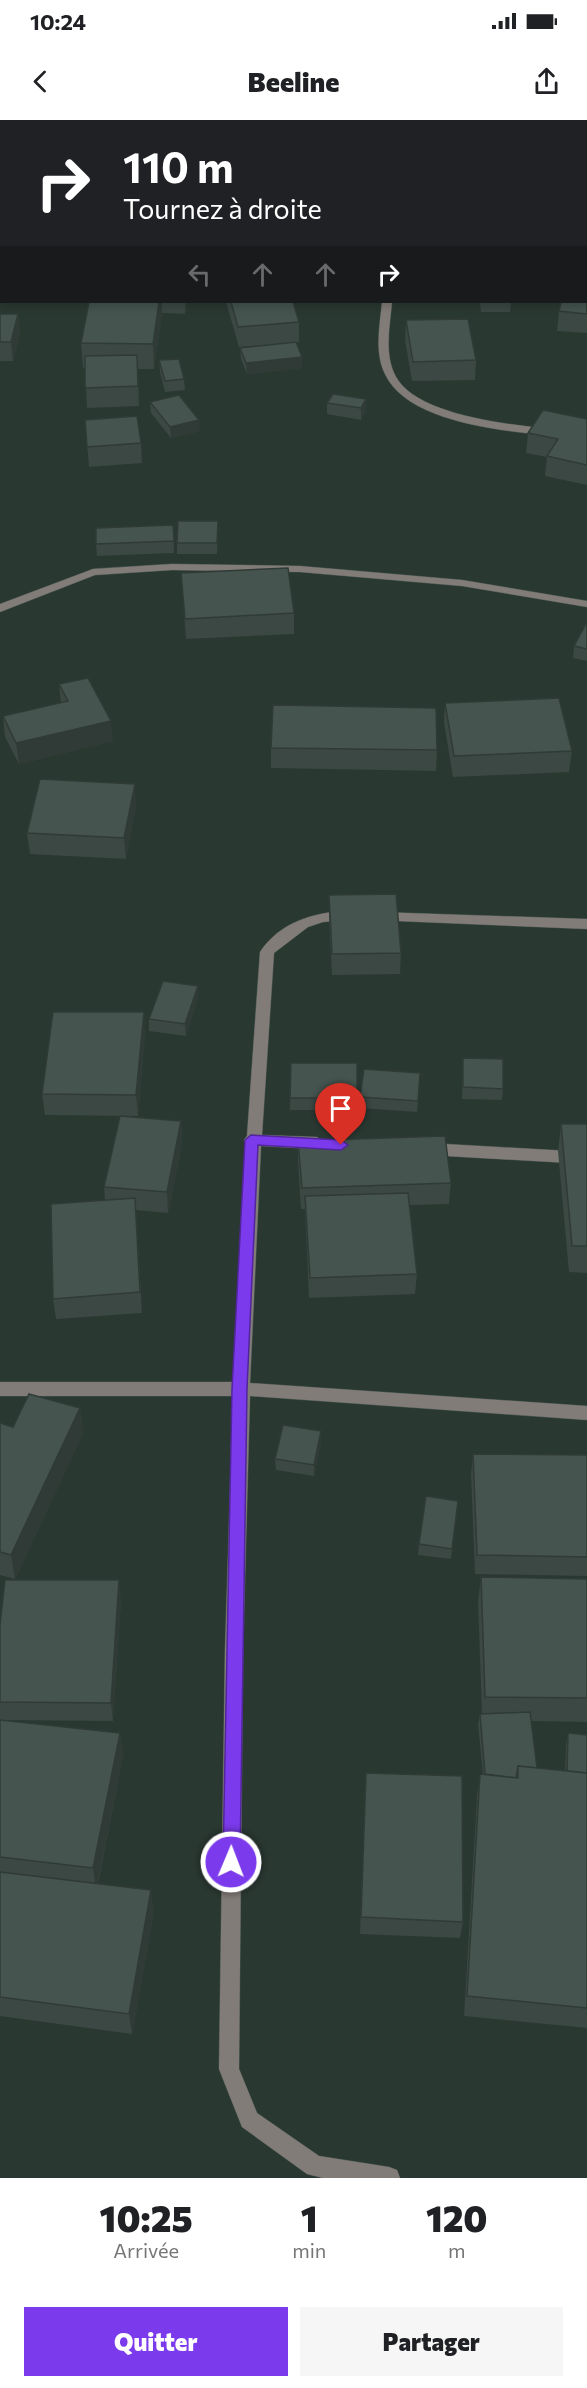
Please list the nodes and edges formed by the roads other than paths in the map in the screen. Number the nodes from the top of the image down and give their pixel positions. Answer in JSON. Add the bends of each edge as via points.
{"nodes":[{"id":1,"x":387,"y":303,"type":"edge"},
{"id":2,"x":587,"y":436,"type":"edge"},
{"id":3,"x":587,"y":604,"type":"edge"},
{"id":4,"x":0,"y":608,"type":"edge"},
{"id":5,"x":587,"y":924,"type":"edge"},
{"id":6,"x":251,"y":1140,"type":"junction"},
{"id":7,"x":332,"y":1144,"type":"edge"},
{"id":8,"x":413,"y":1148,"type":"edge"},
{"id":9,"x":587,"y":1158,"type":"edge"},
{"id":10,"x":0,"y":1389,"type":"edge"},
{"id":11,"x":239,"y":1389,"type":"junction"},
{"id":12,"x":587,"y":1413,"type":"edge"},
{"id":13,"x":389,"y":2178,"type":"edge"}],
"edges":[{"from":1,"to":2,"type":"street","via":[[383,350],[394,382],[413,398],[440,413],[465,420]]},
{"from":3,"to":4,"type":"street","via":[[450,582],[300,569],[172,567],[93,572]]},
{"from":5,"to":6,"type":"street","via":[[322,915],[289,930],[267,952]]},
{"from":6,"to":7,"type":"street"},
{"from":6,"to":11,"type":"street"},
{"from":8,"to":9,"type":"street"},
{"from":10,"to":11,"type":"street"},
{"from":11,"to":12,"type":"street"},
{"from":11,"to":13,"type":"street","via":[[229,2069],[249,2120],[315,2166]]}]}
